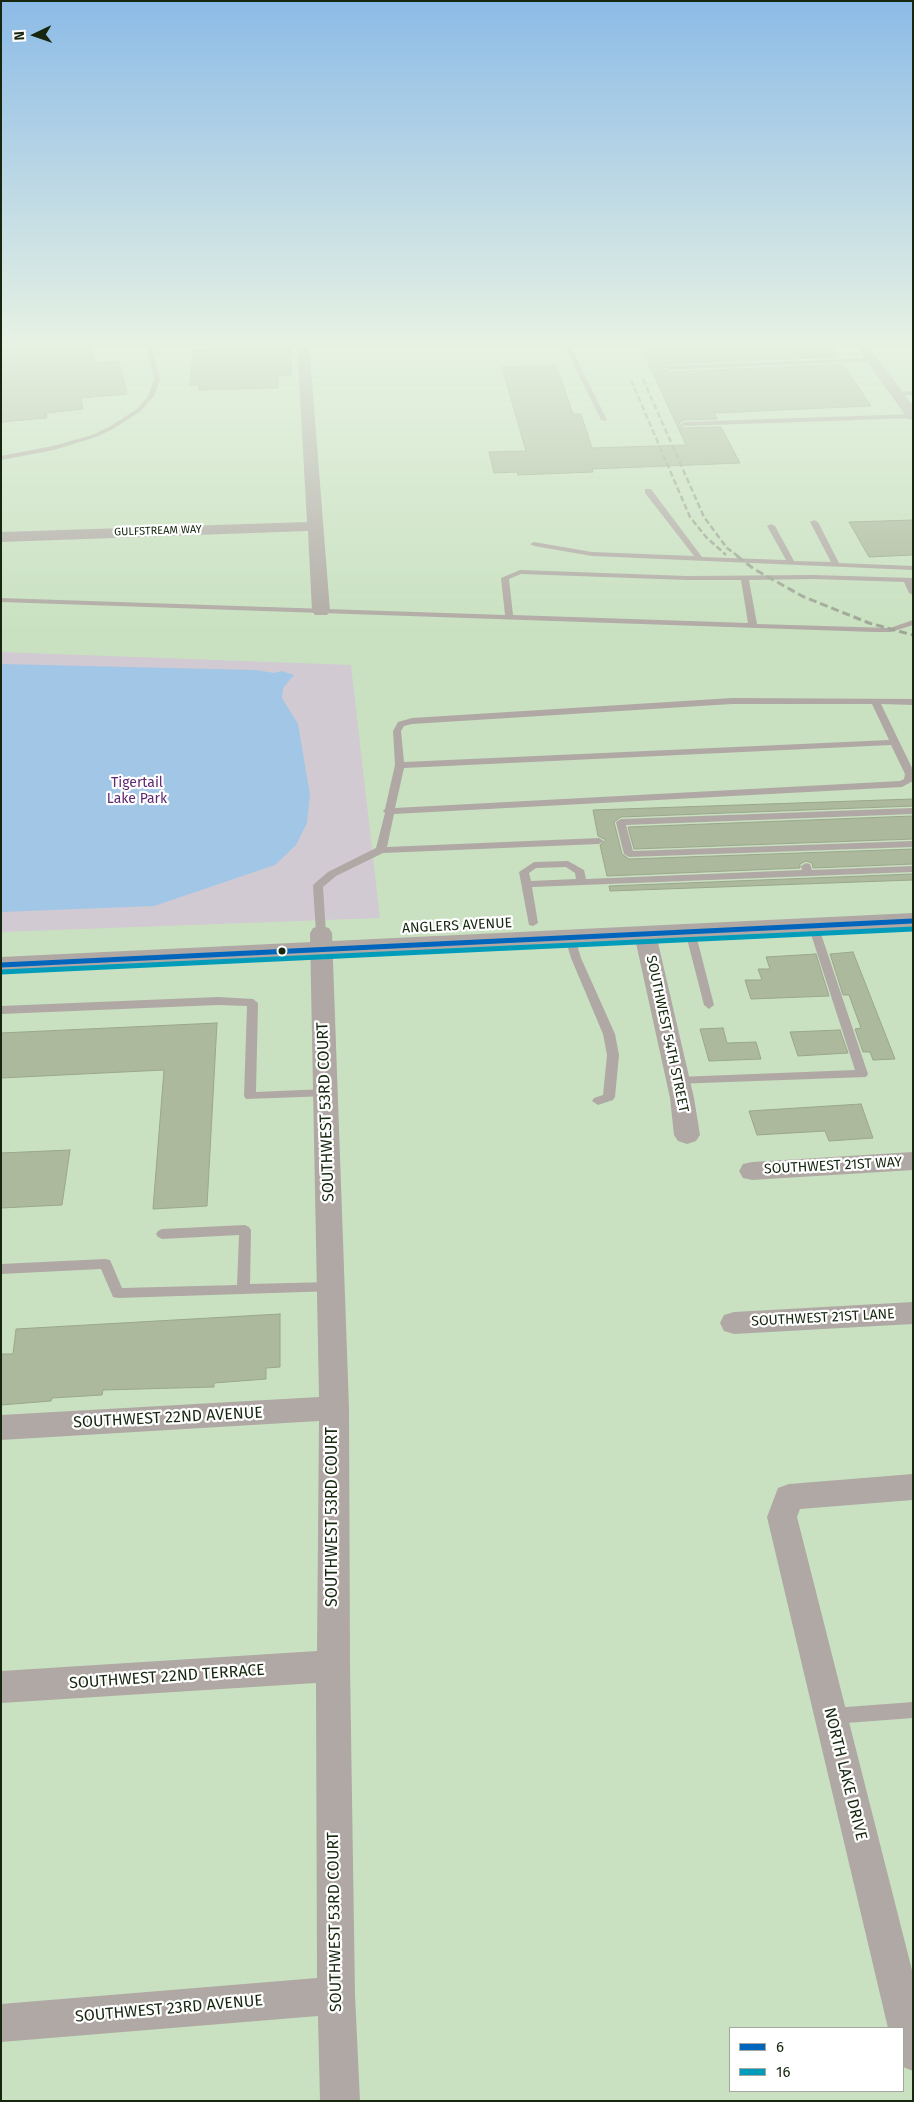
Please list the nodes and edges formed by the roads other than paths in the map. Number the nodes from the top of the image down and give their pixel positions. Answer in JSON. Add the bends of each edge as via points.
{"nodes":[{"id":1,"x":77,"y":441,"type":"edge"},
{"id":2,"x":309,"y":441,"type":"edge"},
{"id":3,"x":1,"y":458,"type":"edge"},
{"id":4,"x":648,"y":491,"type":"dead end"},
{"id":5,"x":814,"y":522,"type":"dead end"},
{"id":6,"x":315,"y":526,"type":"junction"},
{"id":7,"x":771,"y":526,"type":"dead end"},
{"id":8,"x":1,"y":537,"type":"edge"},
{"id":9,"x":534,"y":544,"type":"dead end"},
{"id":10,"x":700,"y":559,"type":"junction"},
{"id":11,"x":792,"y":564,"type":"junction"},
{"id":12,"x":837,"y":566,"type":"junction"},
{"id":13,"x":913,"y":568,"type":"edge"},
{"id":14,"x":745,"y":579,"type":"junction"},
{"id":15,"x":910,"y":580,"type":"edge"},
{"id":16,"x":913,"y":593,"type":"edge"},
{"id":17,"x":1,"y":600,"type":"edge"},
{"id":18,"x":321,"y":611,"type":"junction"},
{"id":19,"x":509,"y":618,"type":"junction"},
{"id":20,"x":913,"y":622,"type":"edge"},
{"id":21,"x":753,"y":626,"type":"junction"},
{"id":22,"x":874,"y":702,"type":"junction"},
{"id":23,"x":913,"y":702,"type":"edge"},
{"id":24,"x":895,"y":742,"type":"junction"},
{"id":25,"x":400,"y":765,"type":"junction"},
{"id":26,"x":388,"y":811,"type":"junction"},
{"id":27,"x":913,"y":811,"type":"edge"},
{"id":28,"x":600,"y":841,"type":"dead end"},
{"id":29,"x":913,"y":844,"type":"edge"},
{"id":30,"x":381,"y":850,"type":"junction"},
{"id":31,"x":913,"y":869,"type":"edge"},
{"id":32,"x":581,"y":882,"type":"junction"},
{"id":33,"x":527,"y":884,"type":"junction"},
{"id":34,"x":913,"y":904,"type":"edge"},
{"id":35,"x":913,"y":921,"type":"edge"},
{"id":36,"x":534,"y":923,"type":"junction"},
{"id":37,"x":813,"y":925,"type":"junction"},
{"id":38,"x":690,"y":931,"type":"junction"},
{"id":39,"x":645,"y":934,"type":"junction"},
{"id":40,"x":570,"y":938,"type":"junction"},
{"id":41,"x":321,"y":941,"type":"junction"},
{"id":42,"x":1,"y":948,"type":"edge"},
{"id":43,"x":1,"y":965,"type":"edge"},
{"id":44,"x":709,"y":1005,"type":"dead end"},
{"id":45,"x":1,"y":1010,"type":"edge"},
{"id":46,"x":678,"y":1081,"type":"junction"},
{"id":47,"x":325,"y":1093,"type":"junction"},
{"id":48,"x":598,"y":1101,"type":"dead end"},
{"id":49,"x":688,"y":1135,"type":"dead end"},
{"id":50,"x":913,"y":1161,"type":"edge"},
{"id":51,"x":752,"y":1171,"type":"dead end"},
{"id":52,"x":162,"y":1234,"type":"dead end"},
{"id":53,"x":1,"y":1269,"type":"edge"},
{"id":54,"x":330,"y":1287,"type":"junction"},
{"id":55,"x":243,"y":1289,"type":"junction"},
{"id":56,"x":913,"y":1313,"type":"edge"},
{"id":57,"x":734,"y":1323,"type":"dead end"},
{"id":58,"x":334,"y":1408,"type":"junction"},
{"id":59,"x":1,"y":1428,"type":"edge"},
{"id":60,"x":913,"y":1487,"type":"edge"},
{"id":61,"x":333,"y":1666,"type":"junction"},
{"id":62,"x":1,"y":1687,"type":"edge"},
{"id":63,"x":913,"y":1710,"type":"edge"},
{"id":64,"x":831,"y":1716,"type":"junction"},
{"id":65,"x":336,"y":1995,"type":"junction"},
{"id":66,"x":1,"y":2023,"type":"edge"},
{"id":67,"x":913,"y":2052,"type":"edge"},
{"id":68,"x":340,"y":2101,"type":"edge"}],
"edges":[{"from":1,"to":3,"type":"lane"},
{"from":2,"to":6,"type":"street"},
{"from":4,"to":10,"type":"lane"},
{"from":5,"to":12,"type":"lane"},
{"from":6,"to":8,"type":"street","name":"GULFSTREAM WAY"},
{"from":6,"to":18,"type":"street"},
{"from":7,"to":11,"type":"lane"},
{"from":9,"to":10,"type":"lane","via":[[592,554]]},
{"from":10,"to":11,"type":"lane"},
{"from":11,"to":12,"type":"lane"},
{"from":12,"to":13,"type":"lane"},
{"from":14,"to":15,"type":"lane"},
{"from":14,"to":19,"type":"lane","via":[[520,572],[505,578]]},
{"from":14,"to":21,"type":"lane"},
{"from":15,"to":16,"type":"lane"},
{"from":17,"to":18,"type":"lane"},
{"from":18,"to":19,"type":"lane"},
{"from":19,"to":21,"type":"lane"},
{"from":20,"to":21,"type":"lane","via":[[891,630]]},
{"from":22,"to":23,"type":"lane"},
{"from":22,"to":24,"type":"lane"},
{"from":22,"to":25,"type":"lane","via":[[732,701],[412,721],[401,724],[397,731]]},
{"from":24,"to":25,"type":"lane"},
{"from":24,"to":26,"type":"lane","via":[[910,774],[908,781],[902,784]]},
{"from":25,"to":26,"type":"lane"},
{"from":26,"to":30,"type":"lane"},
{"from":27,"to":29,"type":"lane","via":[[622,822],[629,854]]},
{"from":28,"to":30,"type":"lane"},
{"from":30,"to":41,"type":"lane","via":[[332,874],[318,886]]},
{"from":31,"to":32,"type":"lane","via":[[807,870]]},
{"from":32,"to":33,"type":"lane"},
{"from":32,"to":33,"type":"lane","via":[[580,872],[568,864],[534,865],[524,872]]},
{"from":33,"to":36,"type":"lane"},
{"from":34,"to":36,"type":"street","name":"ANGLERS AVENUE"},
{"from":35,"to":37,"type":"street","name":"ANGLERS AVENUE"},
{"from":36,"to":41,"type":"street","name":"ANGLERS AVENUE"},
{"from":37,"to":38,"type":"street","name":"ANGLERS AVENUE"},
{"from":37,"to":46,"type":"lane","via":[[862,1074]]},
{"from":38,"to":39,"type":"street","name":"ANGLERS AVENUE"},
{"from":38,"to":44,"type":"lane"},
{"from":39,"to":40,"type":"street","name":"ANGLERS AVENUE"},
{"from":39,"to":46,"type":"street","name":"SOUTHWEST 54TH STREET"},
{"from":40,"to":41,"type":"street","name":"ANGLERS AVENUE"},
{"from":40,"to":48,"type":"lane","via":[[609,1034],[612,1055],[608,1097]]},
{"from":41,"to":42,"type":"street","name":"ANGLERS AVENUE"},
{"from":41,"to":43,"type":"street","name":"ANGLERS AVENUE"},
{"from":41,"to":47,"type":"street","name":"SOUTHWEST 53RD COURT"},
{"from":45,"to":47,"type":"lane","via":[[218,1001],[253,1003],[250,1096]]},
{"from":46,"to":49,"type":"street","name":"SOUTHWEST 54TH STREET"},
{"from":47,"to":54,"type":"street","name":"SOUTHWEST 53RD COURT"},
{"from":50,"to":51,"type":"street","name":"SOUTHWEST 21ST WAY"},
{"from":52,"to":55,"type":"lane","via":[[245,1230]]},
{"from":53,"to":55,"type":"lane","via":[[105,1264],[118,1293]]},
{"from":54,"to":55,"type":"lane"},
{"from":54,"to":58,"type":"street","name":"SOUTHWEST 53RD COURT"},
{"from":56,"to":57,"type":"street","name":"SOUTHWEST 21ST LANE"},
{"from":58,"to":59,"type":"street","name":"SOUTHWEST 22ND AVENUE"},
{"from":58,"to":61,"type":"street","name":"SOUTHWEST 53RD COURT"},
{"from":60,"to":64,"type":"street","name":"NORTH LAKE DRIVE","via":[[790,1497],[782,1516]]},
{"from":61,"to":62,"type":"street","name":"SOUTHWEST 22ND TERRACE"},
{"from":61,"to":65,"type":"street","name":"SOUTHWEST 53RD COURT"},
{"from":63,"to":64,"type":"lane"},
{"from":64,"to":67,"type":"street","name":"NORTH LAKE DRIVE","via":[[898,1960]]},
{"from":65,"to":66,"type":"street","name":"SOUTHWEST 23RD AVENUE"},
{"from":65,"to":68,"type":"street","name":"SOUTHWEST 53RD COURT"}]}
